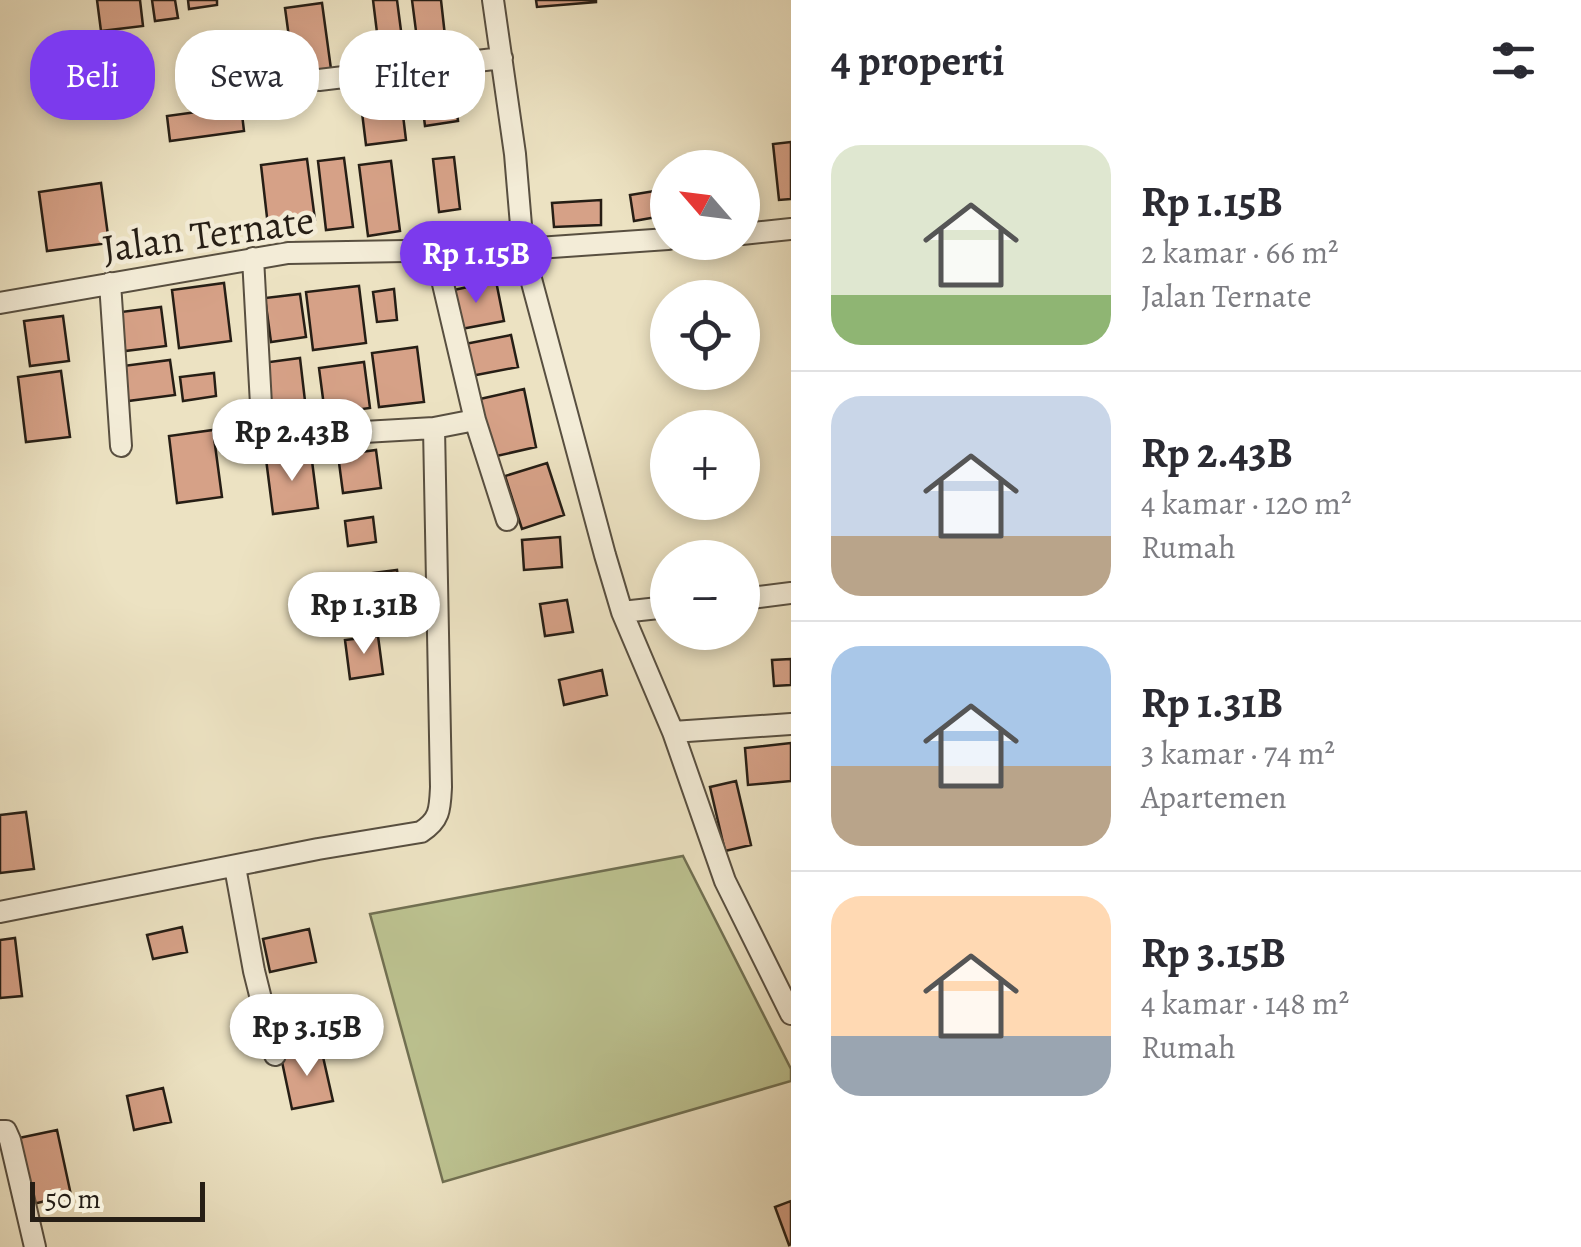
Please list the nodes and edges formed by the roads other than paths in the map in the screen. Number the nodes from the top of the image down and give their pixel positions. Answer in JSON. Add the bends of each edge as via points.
{"nodes":[{"id":1,"x":493,"y":0,"type":"edge"},
{"id":2,"x":502,"y":58,"type":"junction"},
{"id":3,"x":319,"y":80,"type":"dead end"},
{"id":4,"x":791,"y":228,"type":"edge"},
{"id":5,"x":760,"y":232,"type":"edge"},
{"id":6,"x":650,"y":240,"type":"edge"},
{"id":7,"x":523,"y":249,"type":"junction"},
{"id":8,"x":435,"y":250,"type":"junction"},
{"id":9,"x":253,"y":258,"type":"junction"},
{"id":10,"x":110,"y":284,"type":"junction"},
{"id":11,"x":0,"y":303,"type":"edge"},
{"id":12,"x":475,"y":420,"type":"junction"},
{"id":13,"x":434,"y":428,"type":"junction"},
{"id":14,"x":121,"y":446,"type":"dead end"},
{"id":15,"x":507,"y":520,"type":"dead end"},
{"id":16,"x":791,"y":593,"type":"edge"},
{"id":17,"x":760,"y":597,"type":"edge"},
{"id":18,"x":650,"y":609,"type":"edge"},
{"id":19,"x":622,"y":612,"type":"junction"},
{"id":20,"x":791,"y":724,"type":"edge"},
{"id":21,"x":673,"y":732,"type":"junction"},
{"id":22,"x":236,"y":867,"type":"junction"},
{"id":23,"x":0,"y":912,"type":"edge"},
{"id":24,"x":791,"y":1014,"type":"edge"},
{"id":25,"x":275,"y":1055,"type":"dead end"},
{"id":26,"x":0,"y":1131,"type":"edge"},
{"id":27,"x":35,"y":1247,"type":"edge"}],
"edges":[{"from":1,"to":2,"type":"street"},
{"from":2,"to":3,"type":"street"},
{"from":2,"to":7,"type":"street"},
{"from":4,"to":5,"type":"street"},
{"from":6,"to":7,"type":"street","name":"Jalan Ternate"},
{"from":7,"to":8,"type":"street","name":"Jalan Ternate"},
{"from":7,"to":19,"type":"street"},
{"from":8,"to":9,"type":"street","name":"Jalan Ternate"},
{"from":8,"to":12,"type":"street"},
{"from":9,"to":10,"type":"street","name":"Jalan Ternate"},
{"from":9,"to":13,"type":"street","via":[[266,434]]},
{"from":10,"to":11,"type":"street","name":"Jalan Ternate"},
{"from":10,"to":14,"type":"street"},
{"from":12,"to":13,"type":"street"},
{"from":12,"to":15,"type":"street"},
{"from":13,"to":22,"type":"street","via":[[440,814],[421,832]]},
{"from":16,"to":17,"type":"street"},
{"from":18,"to":19,"type":"street"},
{"from":19,"to":21,"type":"street"},
{"from":20,"to":21,"type":"street"},
{"from":21,"to":24,"type":"street","via":[[725,880]]},
{"from":22,"to":23,"type":"street"},
{"from":22,"to":25,"type":"street"},
{"from":26,"to":27,"type":"street","via":[[10,1140]]}]}
